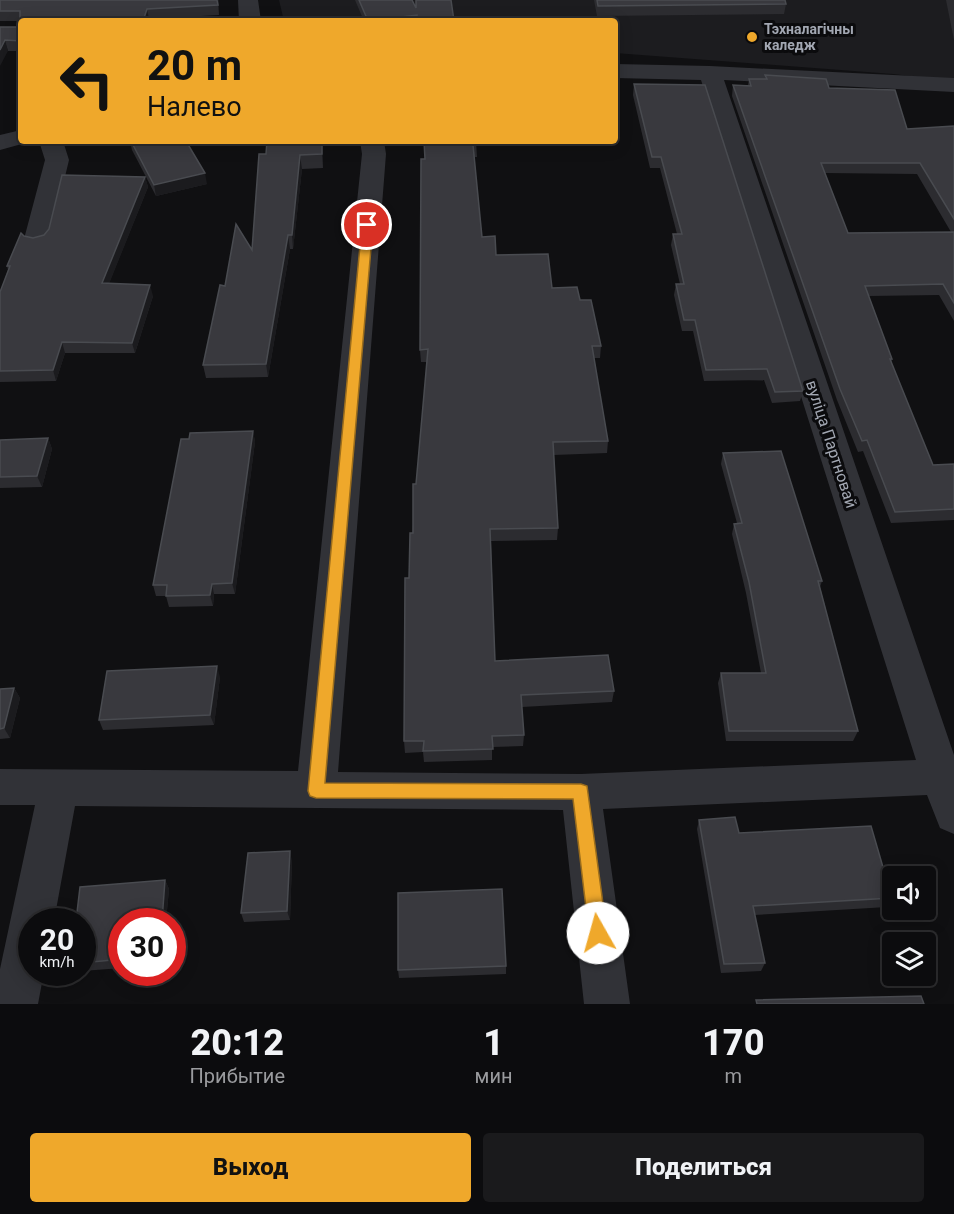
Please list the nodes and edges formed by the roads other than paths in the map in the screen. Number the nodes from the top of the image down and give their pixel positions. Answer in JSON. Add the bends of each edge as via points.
{"nodes":[{"id":1,"x":249,"y":0,"type":"edge"},
{"id":2,"x":250,"y":18,"type":"edge"},
{"id":3,"x":618,"y":71,"type":"edge"},
{"id":4,"x":710,"y":73,"type":"junction"},
{"id":5,"x":954,"y":85,"type":"edge"},
{"id":6,"x":18,"y":138,"type":"edge"},
{"id":7,"x":0,"y":143,"type":"edge"},
{"id":8,"x":52,"y":144,"type":"edge"},
{"id":9,"x":372,"y":144,"type":"edge"},
{"id":10,"x":37,"y":238,"type":"edge"},
{"id":11,"x":948,"y":776,"type":"edge"},
{"id":12,"x":59,"y":786,"type":"junction"},
{"id":13,"x":0,"y":787,"type":"edge"},
{"id":14,"x":316,"y":791,"type":"junction"},
{"id":15,"x":581,"y":792,"type":"junction"},
{"id":16,"x":954,"y":815,"type":"edge"},
{"id":17,"x":35,"y":908,"type":"edge"},
{"id":18,"x":19,"y":986,"type":"edge"},
{"id":19,"x":15,"y":1004,"type":"edge"},
{"id":20,"x":607,"y":1004,"type":"edge"}],
"edges":[{"from":1,"to":2,"type":"street"},
{"from":3,"to":4,"type":"street"},
{"from":4,"to":5,"type":"street"},
{"from":4,"to":11,"type":"street","name":"вуліца Партновай"},
{"from":6,"to":7,"type":"street"},
{"from":8,"to":10,"type":"street","via":[[57,160]]},
{"from":9,"to":14,"type":"street"},
{"from":11,"to":15,"type":"street"},
{"from":11,"to":16,"type":"street","name":"вуліца Партновай"},
{"from":12,"to":13,"type":"street"},
{"from":12,"to":14,"type":"street"},
{"from":12,"to":17,"type":"street"},
{"from":14,"to":15,"type":"street"},
{"from":15,"to":20,"type":"street"},
{"from":18,"to":19,"type":"street"}]}
